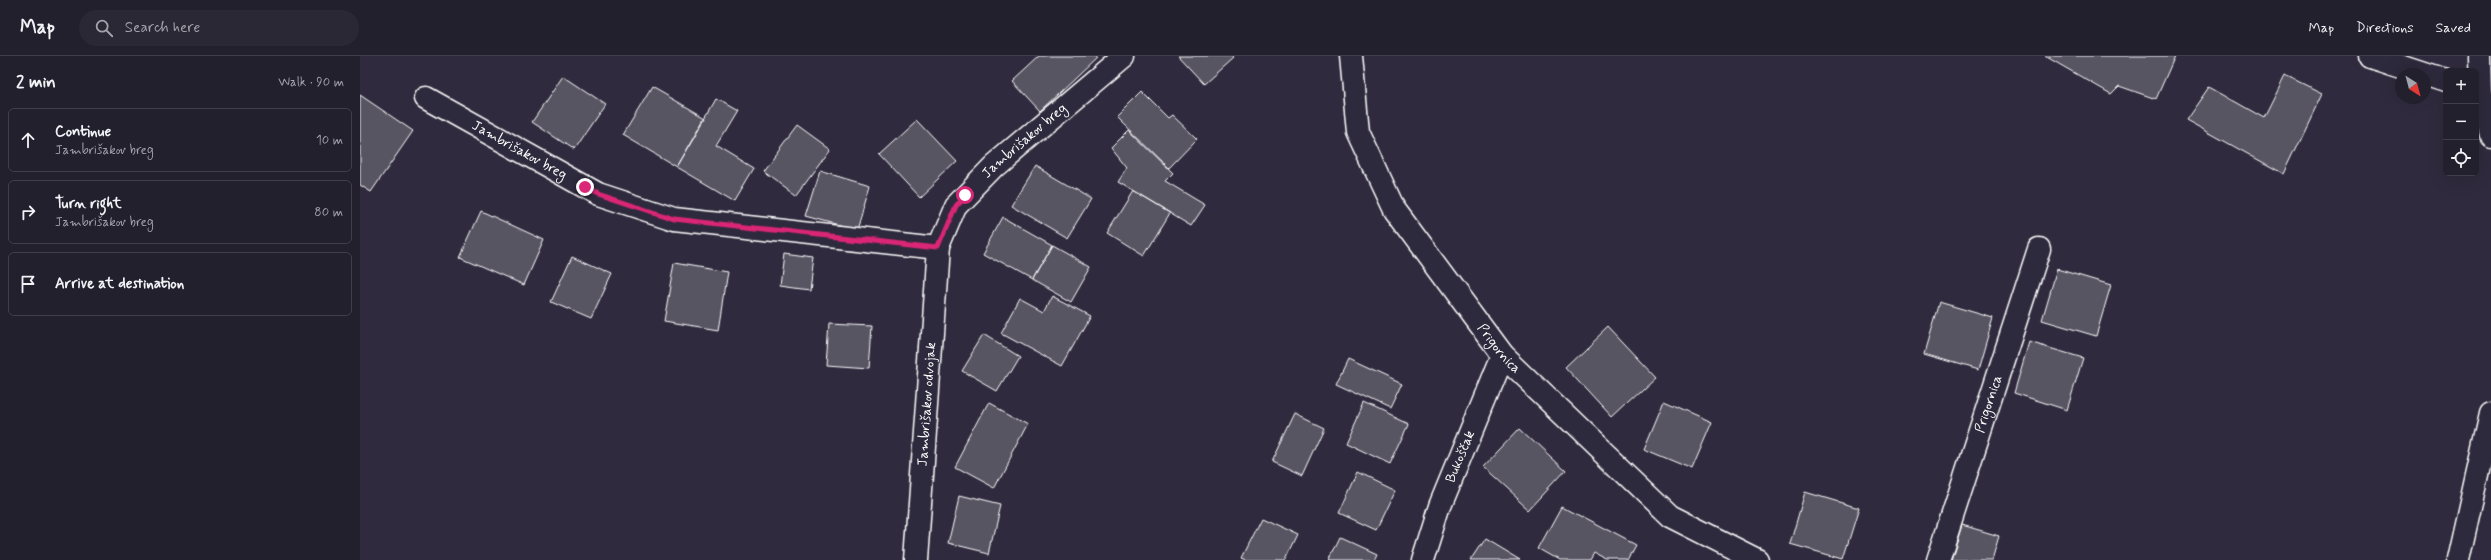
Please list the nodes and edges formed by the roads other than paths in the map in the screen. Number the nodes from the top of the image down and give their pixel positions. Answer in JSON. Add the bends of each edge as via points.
{"nodes":[{"id":1,"x":1124,"y":56,"type":"edge"},
{"id":2,"x":1351,"y":56,"type":"edge"},
{"id":3,"x":2370,"y":56,"type":"edge"},
{"id":4,"x":2479,"y":56,"type":"edge"},
{"id":5,"x":2479,"y":68,"type":"edge"},
{"id":6,"x":2443,"y":80,"type":"edge"},
{"id":7,"x":2479,"y":94,"type":"edge"},
{"id":8,"x":426,"y":98,"type":"dead end"},
{"id":9,"x":2491,"y":134,"type":"edge"},
{"id":10,"x":938,"y":248,"type":"junction"},
{"id":11,"x":2039,"y":249,"type":"dead end"},
{"id":12,"x":1502,"y":355,"type":"junction"},
{"id":13,"x":2491,"y":413,"type":"edge"},
{"id":14,"x":916,"y":560,"type":"edge"},
{"id":15,"x":1423,"y":560,"type":"edge"},
{"id":16,"x":1757,"y":560,"type":"edge"},
{"id":17,"x":1938,"y":560,"type":"edge"},
{"id":18,"x":2458,"y":560,"type":"edge"}],
"edges":[{"from":1,"to":10,"type":"street","name":"Jambrišakov breg","via":[[994,166],[956,205]]},
{"from":2,"to":12,"type":"street","name":"Prigornica","via":[[1358,132],[1394,209]]},
{"from":3,"to":6,"type":"street"},
{"from":4,"to":5,"type":"street"},
{"from":7,"to":9,"type":"street"},
{"from":8,"to":10,"type":"street","name":"Jambrišakov breg","via":[[598,194],[674,219]]},
{"from":10,"to":14,"type":"street","name":"Jambrišakov odvojak"},
{"from":11,"to":17,"type":"street","name":"Prigornica"},
{"from":12,"to":15,"type":"street","name":"Bukoščak","via":[[1440,506]]},
{"from":12,"to":16,"type":"street","name":"Prigornica","via":[[1670,516]]},
{"from":13,"to":18,"type":"street"}]}
